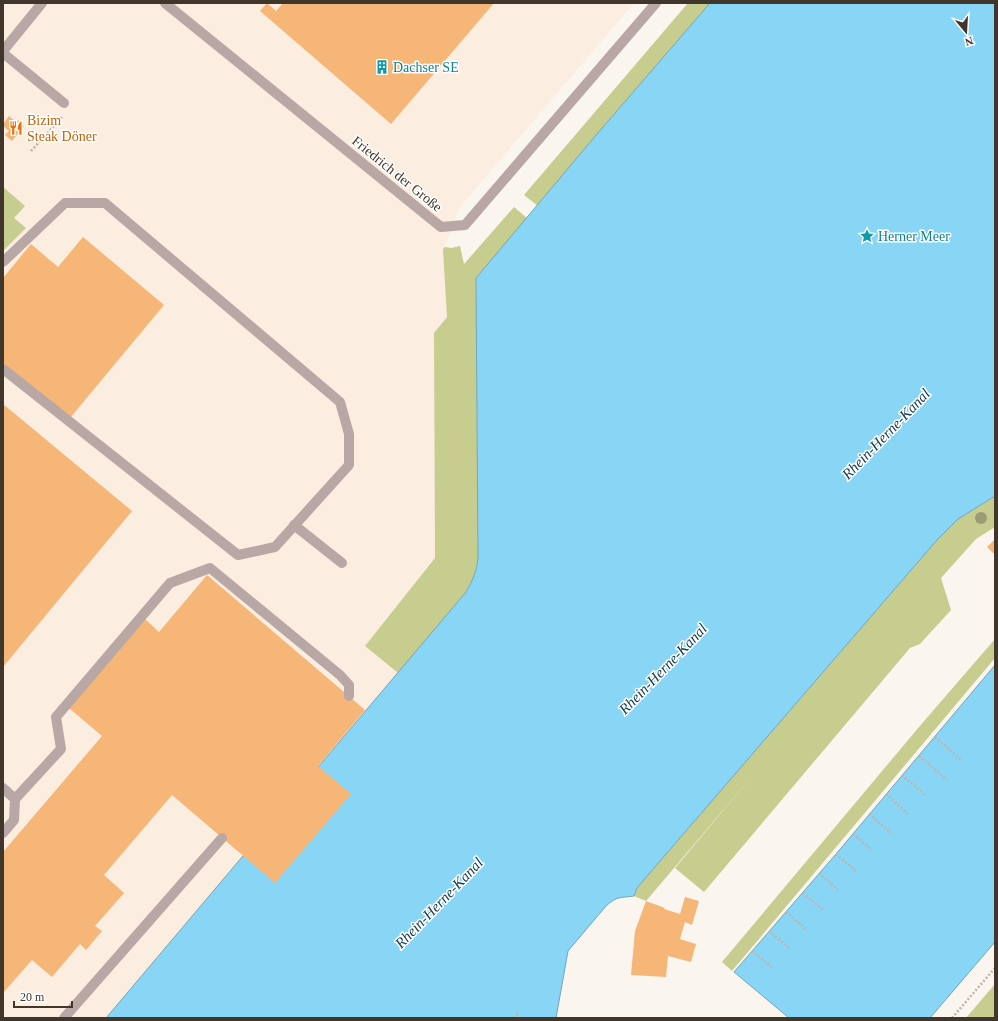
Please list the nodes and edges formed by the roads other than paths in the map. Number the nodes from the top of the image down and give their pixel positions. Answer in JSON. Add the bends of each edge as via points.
{"nodes":[{"id":1,"x":42,"y":3,"type":"edge"},
{"id":2,"x":165,"y":3,"type":"edge"},
{"id":3,"x":656,"y":3,"type":"edge"},
{"id":4,"x":3,"y":52,"type":"edge"},
{"id":5,"x":64,"y":102,"type":"dead end"},
{"id":6,"x":3,"y":262,"type":"edge"},
{"id":7,"x":3,"y":369,"type":"edge"},
{"id":8,"x":294,"y":525,"type":"junction"},
{"id":9,"x":342,"y":564,"type":"dead end"},
{"id":10,"x":349,"y":696,"type":"dead end"},
{"id":11,"x":3,"y":788,"type":"edge"},
{"id":12,"x":15,"y":799,"type":"junction"},
{"id":13,"x":3,"y":833,"type":"edge"},
{"id":14,"x":222,"y":838,"type":"dead end"},
{"id":15,"x":64,"y":1018,"type":"edge"}],
"edges":[{"from":1,"to":4,"type":"street"},
{"from":2,"to":3,"type":"street","name":"Friedrich der Große","via":[[441,227],[465,225]]},
{"from":4,"to":5,"type":"street"},
{"from":6,"to":8,"type":"street","via":[[65,203],[105,203],[340,402],[349,434],[349,465]]},
{"from":7,"to":8,"type":"street","via":[[238,555],[275,547]]},
{"from":8,"to":9,"type":"street"},
{"from":10,"to":12,"type":"street","via":[[349,685],[340,675],[210,568],[170,583],[61,711],[56,717],[61,748]]},
{"from":11,"to":12,"type":"street"},
{"from":12,"to":13,"type":"street","via":[[14,820]]},
{"from":14,"to":15,"type":"street"}]}
